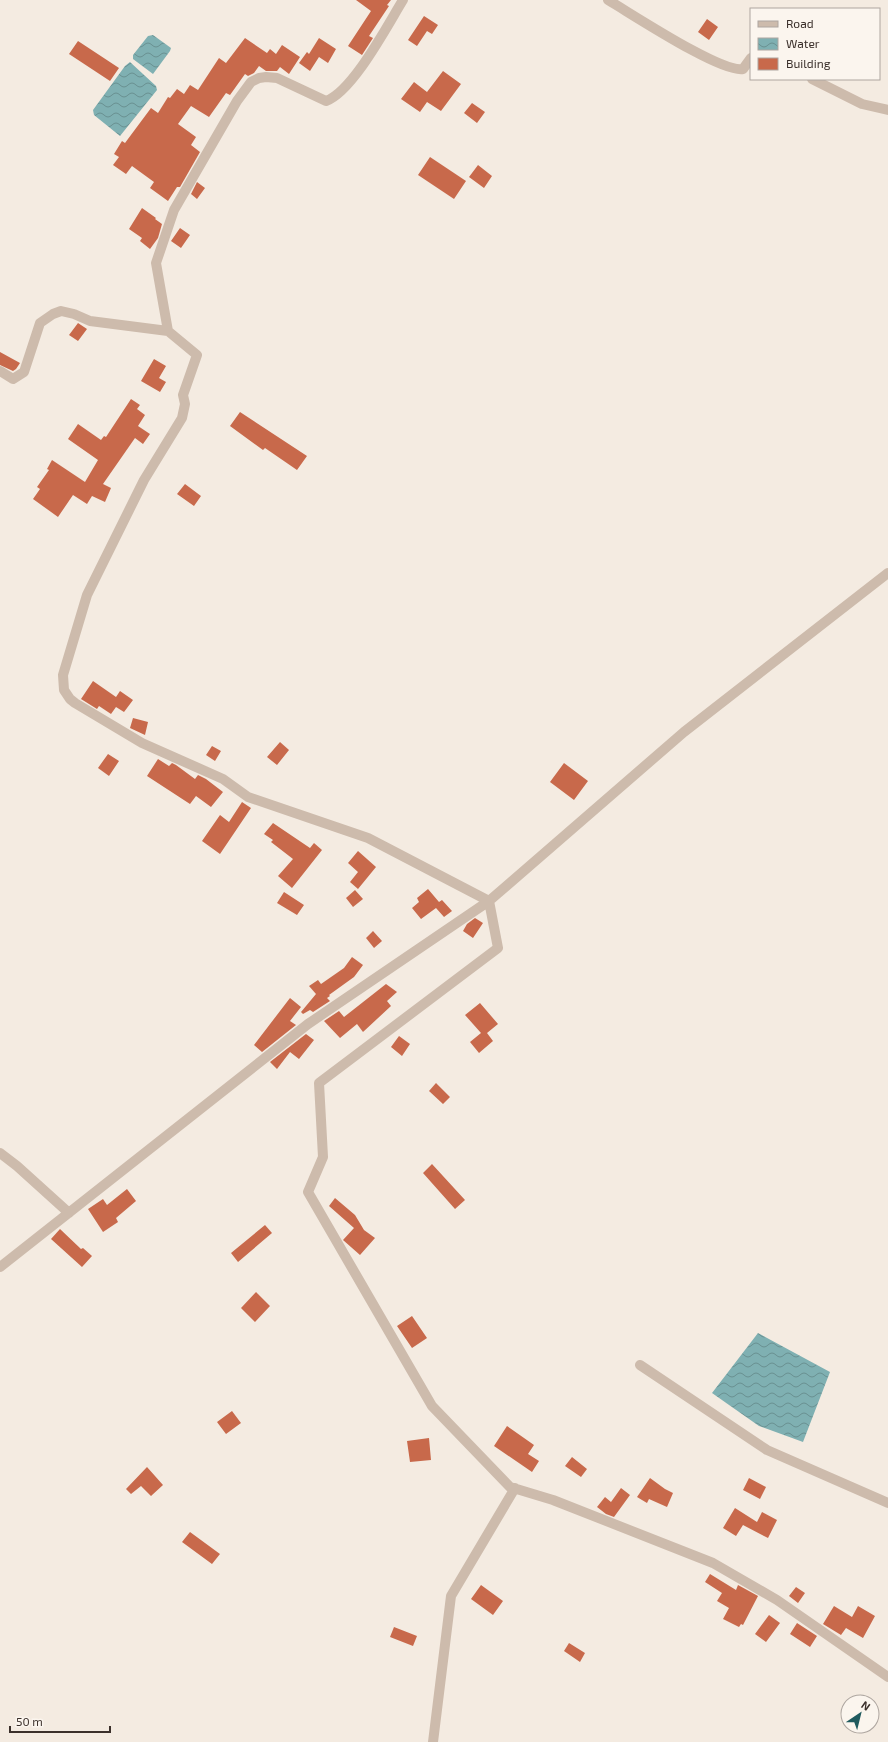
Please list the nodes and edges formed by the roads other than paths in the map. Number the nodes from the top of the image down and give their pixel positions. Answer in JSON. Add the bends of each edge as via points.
{"nodes":[{"id":1,"x":403,"y":0,"type":"edge"},
{"id":2,"x":608,"y":0,"type":"edge"},
{"id":3,"x":750,"y":60,"type":"edge"},
{"id":4,"x":814,"y":80,"type":"edge"},
{"id":5,"x":888,"y":110,"type":"edge"},
{"id":6,"x":168,"y":331,"type":"junction"},
{"id":7,"x":0,"y":371,"type":"edge"},
{"id":8,"x":888,"y":573,"type":"edge"},
{"id":9,"x":489,"y":901,"type":"junction"},
{"id":10,"x":0,"y":1154,"type":"edge"},
{"id":11,"x":68,"y":1214,"type":"junction"},
{"id":12,"x":0,"y":1267,"type":"edge"},
{"id":13,"x":640,"y":1365,"type":"dead end"},
{"id":14,"x":515,"y":1488,"type":"junction"},
{"id":15,"x":888,"y":1502,"type":"edge"},
{"id":16,"x":888,"y":1676,"type":"edge"},
{"id":17,"x":433,"y":1742,"type":"edge"}],
"edges":[{"from":1,"to":6,"type":"street","via":[[352,80],[334,98],[326,101],[277,78],[266,77],[251,82],[237,101],[174,210],[156,263]]},
{"from":2,"to":3,"type":"street","via":[[708,59],[734,70],[743,70]]},
{"from":4,"to":5,"type":"street","via":[[862,104]]},
{"from":6,"to":7,"type":"street","via":[[90,321],[61,311],[40,323],[24,372],[13,379]]},
{"from":6,"to":9,"type":"street","via":[[197,355],[183,395],[186,404],[182,418],[144,480],[87,596],[62,675],[67,696],[88,712],[142,743],[223,779],[248,797],[368,838]]},
{"from":8,"to":9,"type":"street","via":[[684,732]]},
{"from":9,"to":11,"type":"street","via":[[308,1024]]},
{"from":9,"to":14,"type":"street","via":[[498,948],[319,1083],[323,1157],[308,1192],[432,1406],[510,1487]]},
{"from":10,"to":11,"type":"street","via":[[17,1166]]},
{"from":11,"to":12,"type":"street"},
{"from":13,"to":15,"type":"street","via":[[767,1450]]},
{"from":14,"to":16,"type":"street","via":[[553,1500],[713,1564],[777,1600]]},
{"from":14,"to":17,"type":"street","via":[[451,1596]]}]}
